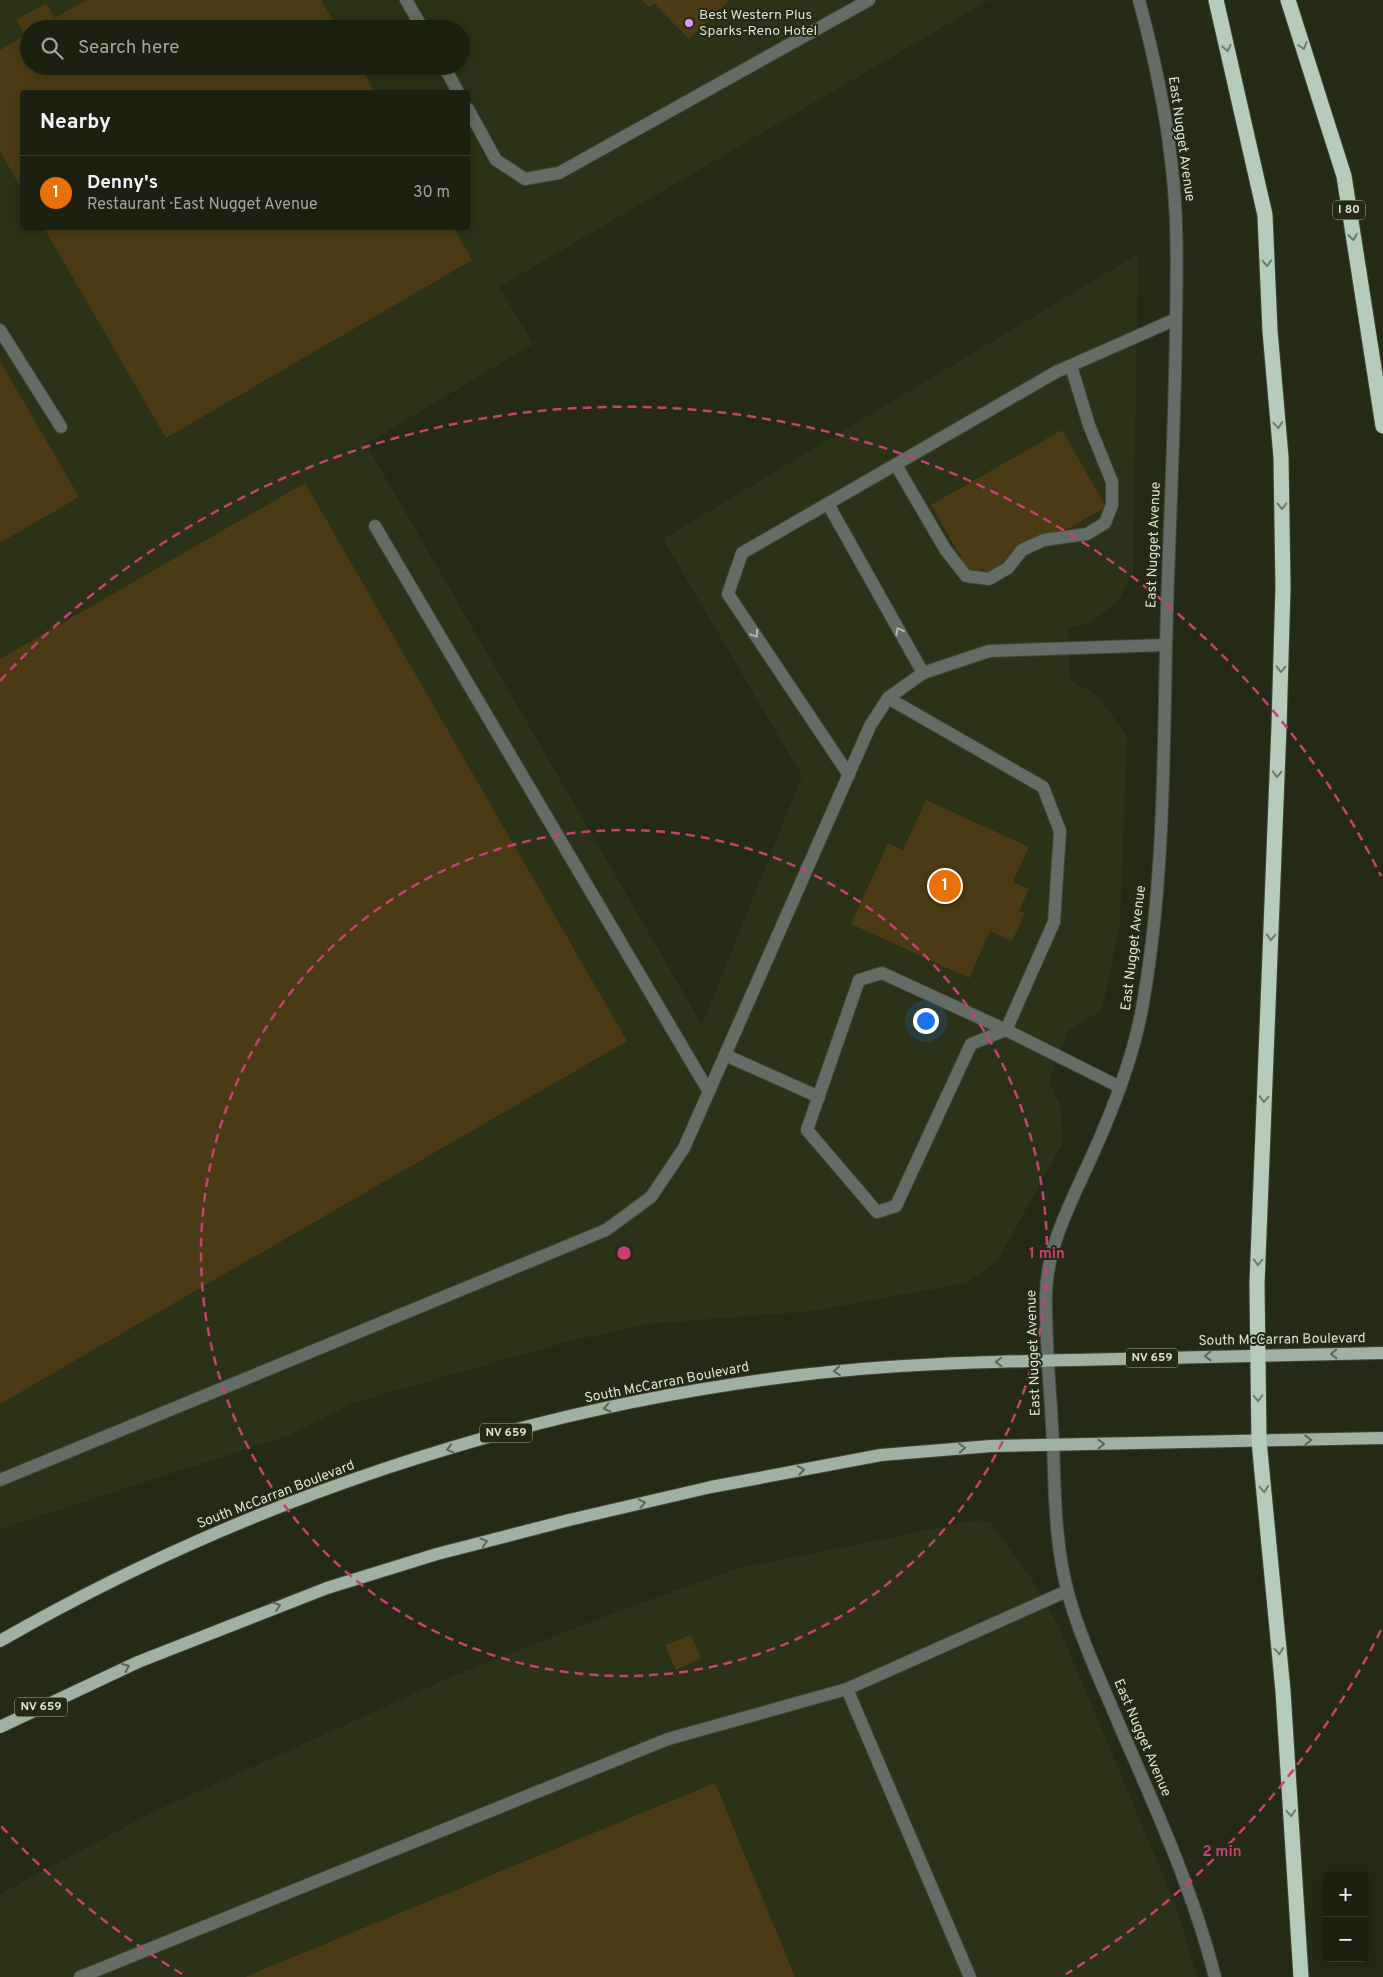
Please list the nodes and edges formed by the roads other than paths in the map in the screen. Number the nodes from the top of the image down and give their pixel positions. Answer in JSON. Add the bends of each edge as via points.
{"nodes":[{"id":1,"x":406,"y":0,"type":"edge"},
{"id":2,"x":869,"y":0,"type":"edge"},
{"id":3,"x":1140,"y":0,"type":"edge"},
{"id":4,"x":1216,"y":0,"type":"edge"},
{"id":5,"x":1288,"y":0,"type":"edge"},
{"id":6,"x":417,"y":20,"type":"edge"},
{"id":7,"x":449,"y":75,"type":"edge"},
{"id":8,"x":457,"y":90,"type":"edge"},
{"id":9,"x":470,"y":113,"type":"edge"},
{"id":10,"x":1176,"y":320,"type":"junction"},
{"id":11,"x":0,"y":330,"type":"edge"},
{"id":12,"x":1071,"y":366,"type":"junction"},
{"id":13,"x":1383,"y":426,"type":"edge"},
{"id":14,"x":61,"y":428,"type":"dead end"},
{"id":15,"x":896,"y":465,"type":"junction"},
{"id":16,"x":828,"y":504,"type":"junction"},
{"id":17,"x":375,"y":526,"type":"dead end"},
{"id":18,"x":1166,"y":645,"type":"junction"},
{"id":19,"x":923,"y":673,"type":"junction"},
{"id":20,"x":888,"y":698,"type":"junction"},
{"id":21,"x":849,"y":775,"type":"junction"},
{"id":22,"x":1006,"y":1030,"type":"junction"},
{"id":23,"x":725,"y":1055,"type":"junction"},
{"id":24,"x":1120,"y":1087,"type":"junction"},
{"id":25,"x":709,"y":1092,"type":"junction"},
{"id":26,"x":819,"y":1097,"type":"junction"},
{"id":27,"x":1383,"y":1353,"type":"edge"},
{"id":28,"x":1257,"y":1355,"type":"junction"},
{"id":29,"x":1048,"y":1360,"type":"junction"},
{"id":30,"x":1383,"y":1438,"type":"edge"},
{"id":31,"x":1259,"y":1441,"type":"junction"},
{"id":32,"x":1053,"y":1445,"type":"junction"},
{"id":33,"x":0,"y":1480,"type":"edge"},
{"id":34,"x":1067,"y":1591,"type":"junction"},
{"id":35,"x":0,"y":1641,"type":"edge"},
{"id":36,"x":847,"y":1689,"type":"junction"},
{"id":37,"x":0,"y":1727,"type":"edge"},
{"id":38,"x":80,"y":1977,"type":"edge"},
{"id":39,"x":970,"y":1977,"type":"edge"},
{"id":40,"x":1215,"y":1977,"type":"edge"},
{"id":41,"x":1301,"y":1977,"type":"edge"}],
"edges":[{"from":1,"to":6,"type":"street"},
{"from":2,"to":9,"type":"street","via":[[559,173],[525,179],[496,160]]},
{"from":3,"to":10,"type":"street","name":"East Nugget Avenue","via":[[1172,161]]},
{"from":4,"to":28,"type":"highway","one_way":true,"via":[[1265,215],[1270,331],[1281,458],[1283,607]]},
{"from":5,"to":13,"type":"highway","number":"I 80","one_way":true,"via":[[1344,176]]},
{"from":7,"to":8,"type":"street"},
{"from":10,"to":12,"type":"street"},
{"from":10,"to":18,"type":"street","name":"East Nugget Avenue"},
{"from":11,"to":14,"type":"street"},
{"from":12,"to":15,"type":"street"},
{"from":12,"to":15,"type":"street","via":[[1089,425],[1112,482],[1112,504],[1104,523],[1087,534],[1044,540],[1022,550],[1008,568],[989,578],[966,576],[945,549]]},
{"from":15,"to":16,"type":"street"},
{"from":19,"to":16,"type":"street","one_way":true},
{"from":16,"to":21,"type":"street","one_way":true,"via":[[742,552],[728,594]]},
{"from":17,"to":25,"type":"street"},
{"from":18,"to":19,"type":"street","via":[[989,651]]},
{"from":18,"to":24,"type":"street","name":"East Nugget Avenue","via":[[1154,931],[1139,1022]]},
{"from":19,"to":20,"type":"street"},
{"from":20,"to":21,"type":"street","via":[[870,726]]},
{"from":20,"to":22,"type":"street","via":[[1043,787],[1060,831],[1054,922]]},
{"from":21,"to":23,"type":"street"},
{"from":22,"to":24,"type":"street"},
{"from":22,"to":26,"type":"street","via":[[882,973],[859,980]]},
{"from":22,"to":26,"type":"street","via":[[971,1044],[896,1206],[877,1212],[807,1130]]},
{"from":23,"to":25,"type":"street"},
{"from":23,"to":26,"type":"street"},
{"from":24,"to":29,"type":"street","name":"East Nugget Avenue","via":[[1061,1228],[1048,1269]]},
{"from":25,"to":33,"type":"street","via":[[684,1148],[651,1197],[606,1230]]},
{"from":27,"to":28,"type":"main road","name":"South McCarran Boulevard","number":"NV 659","one_way":true},
{"from":28,"to":29,"type":"main road","name":"South McCarran Boulevard","number":"NV 659","one_way":true},
{"from":28,"to":31,"type":"highway","one_way":true},
{"from":29,"to":32,"type":"street","name":"East Nugget Avenue"},
{"from":29,"to":35,"type":"main road","name":"South McCarran Boulevard","number":"NV 659","one_way":true,"via":[[929,1363],[801,1374],[705,1388],[511,1432],[441,1451],[328,1489],[218,1532],[142,1565]]},
{"from":31,"to":30,"type":"main road","number":"NV 659","one_way":true},
{"from":32,"to":31,"type":"main road","number":"NV 659","one_way":true},
{"from":31,"to":41,"type":"highway","one_way":true,"via":[[1283,1691]]},
{"from":32,"to":34,"type":"street","name":"East Nugget Avenue","via":[[1054,1499]]},
{"from":37,"to":32,"type":"main road","number":"NV 659","one_way":true,"via":[[197,1637],[327,1588],[437,1554],[712,1487],[881,1455],[991,1446]]},
{"from":34,"to":36,"type":"street"},
{"from":34,"to":40,"type":"street","name":"East Nugget Avenue","via":[[1096,1671],[1189,1891]]},
{"from":36,"to":38,"type":"street","via":[[668,1739]]},
{"from":36,"to":39,"type":"street"}]}
